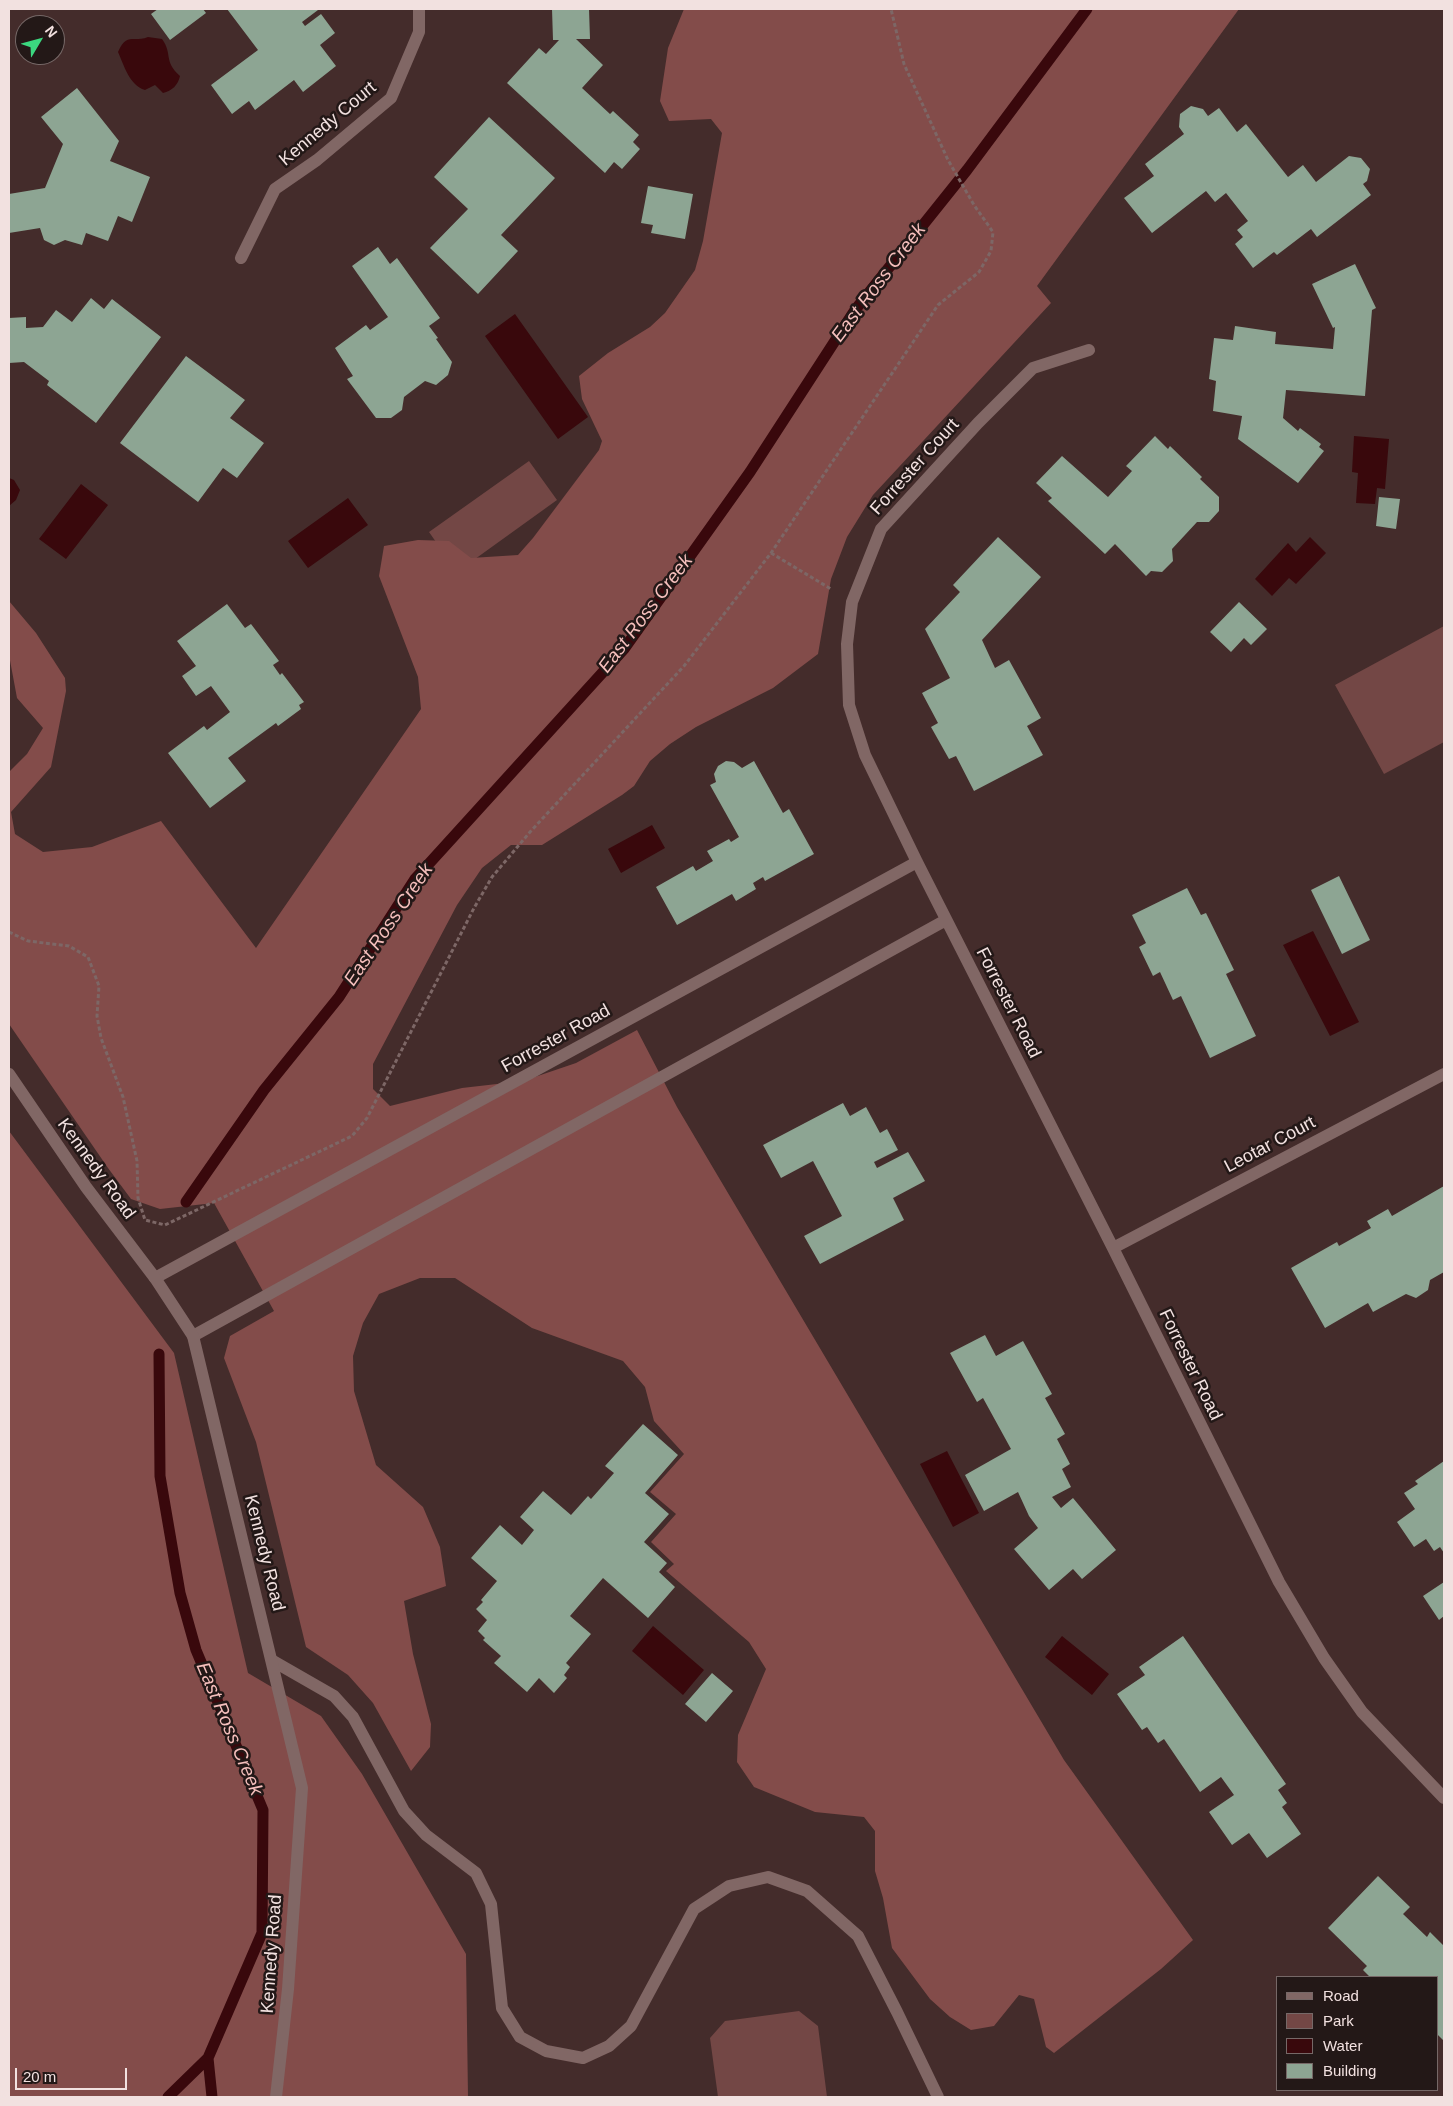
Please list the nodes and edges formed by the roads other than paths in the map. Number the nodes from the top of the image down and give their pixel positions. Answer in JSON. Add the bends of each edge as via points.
{"nodes":[{"id":1,"x":419,"y":9,"type":"edge"},
{"id":2,"x":241,"y":258,"type":"dead end"},
{"id":3,"x":1089,"y":350,"type":"dead end"},
{"id":4,"x":917,"y":862,"type":"junction"},
{"id":5,"x":946,"y":920,"type":"junction"},
{"id":6,"x":9,"y":1074,"type":"edge"},
{"id":7,"x":1444,"y":1074,"type":"edge"},
{"id":8,"x":1112,"y":1248,"type":"junction"},
{"id":9,"x":155,"y":1278,"type":"junction"},
{"id":10,"x":193,"y":1336,"type":"junction"},
{"id":11,"x":273,"y":1662,"type":"junction"},
{"id":12,"x":1444,"y":1798,"type":"edge"},
{"id":13,"x":276,"y":2097,"type":"edge"},
{"id":14,"x":938,"y":2097,"type":"edge"}],
"edges":[{"from":1,"to":2,"type":"street","name":"Kennedy Court","via":[[419,32],[391,98],[317,160],[275,189]]},
{"from":3,"to":4,"type":"street","name":"Forrester Court","via":[[1033,368],[978,423],[881,529],[852,602],[848,644],[849,704],[865,755]]},
{"from":4,"to":5,"type":"street","name":"Forrester Road"},
{"from":4,"to":9,"type":"street","name":"Forrester Road"},
{"from":5,"to":8,"type":"street","name":"Forrester Road"},
{"from":5,"to":10,"type":"street"},
{"from":6,"to":9,"type":"street","name":"Kennedy Road","via":[[86,1187]]},
{"from":7,"to":8,"type":"street","name":"Leotar Court"},
{"from":8,"to":12,"type":"street","name":"Forrester Road","via":[[1279,1582],[1309,1633],[1362,1712]]},
{"from":9,"to":10,"type":"street","name":"Kennedy Road"},
{"from":10,"to":11,"type":"street","name":"Kennedy Road"},
{"from":11,"to":13,"type":"street","name":"Kennedy Road","via":[[302,1788],[288,1988]]},
{"from":11,"to":14,"type":"street","via":[[334,1696],[353,1718],[404,1811],[426,1835],[476,1873],[491,1904],[502,2008],[520,2037],[546,2051],[583,2058],[609,2046],[632,2026],[694,1909],[729,1886],[768,1877],[807,1892],[858,1936]]}]}
